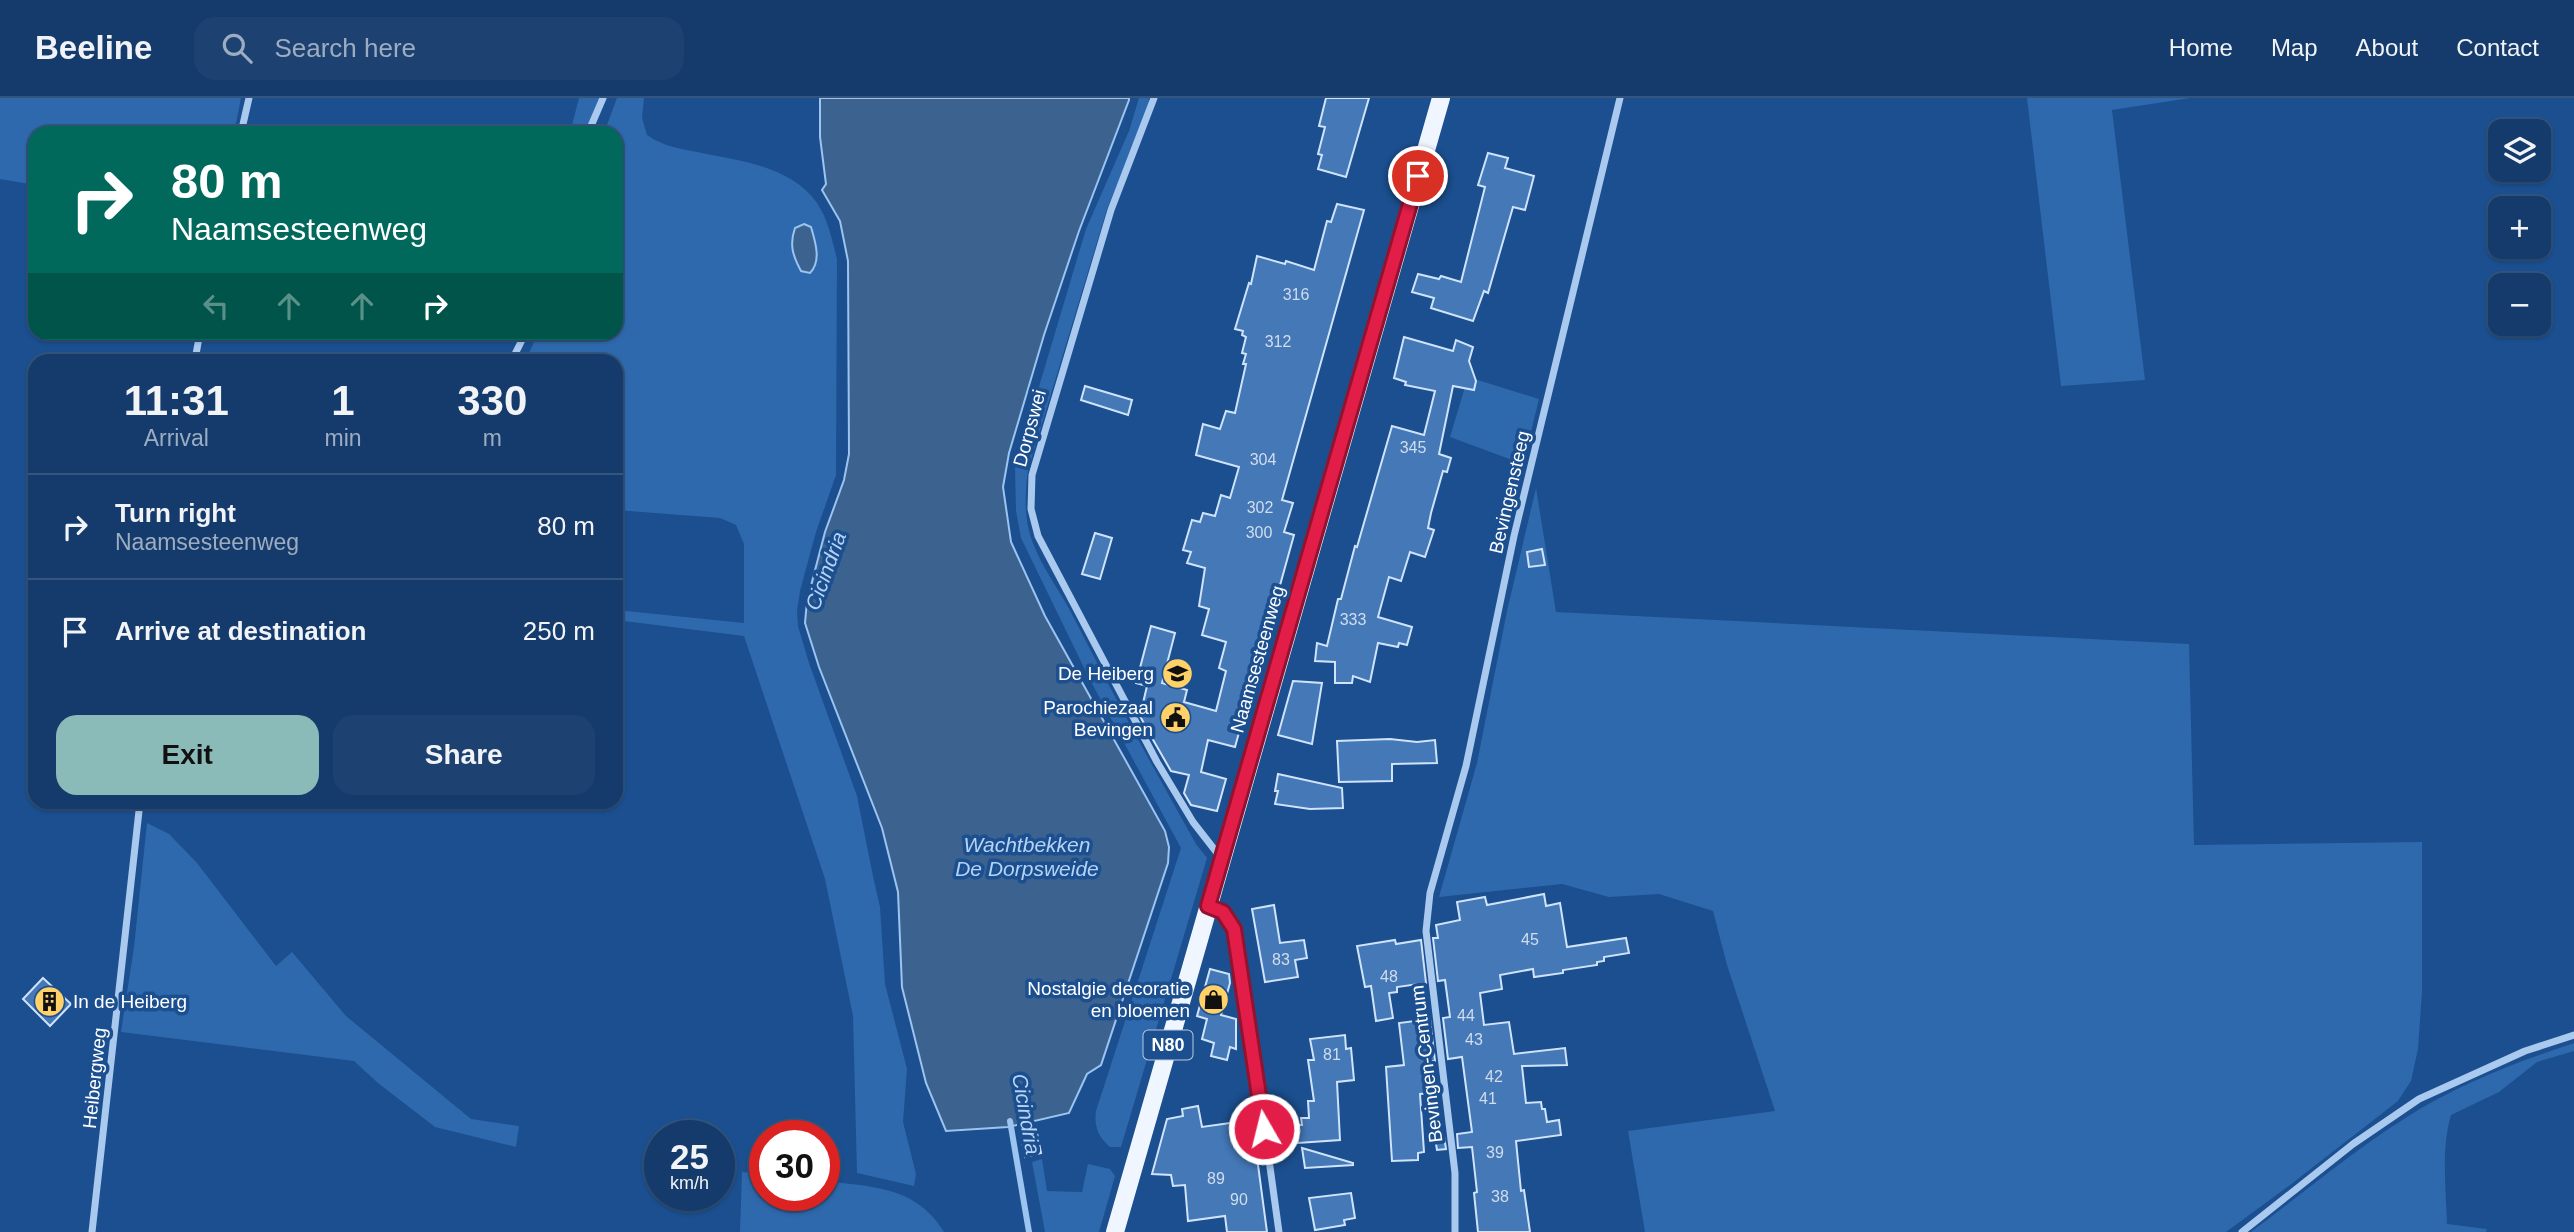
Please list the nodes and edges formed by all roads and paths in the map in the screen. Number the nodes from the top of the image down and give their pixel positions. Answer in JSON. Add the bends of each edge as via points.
{"nodes":[{"id":1,"x":249,"y":98,"type":"edge"},
{"id":2,"x":603,"y":98,"type":"edge"},
{"id":3,"x":1154,"y":98,"type":"edge"},
{"id":4,"x":1441,"y":98,"type":"edge"},
{"id":5,"x":1620,"y":98,"type":"edge"},
{"id":6,"x":242,"y":126,"type":"edge"},
{"id":7,"x":591,"y":126,"type":"edge"},
{"id":8,"x":139,"y":809,"type":"edge"},
{"id":9,"x":1222,"y":859,"type":"junction"},
{"id":10,"x":1430,"y":892,"type":"joint"},
{"id":11,"x":1208,"y":906,"type":"junction"},
{"id":12,"x":2574,"y":1035,"type":"edge"},
{"id":13,"x":92,"y":1232,"type":"edge"},
{"id":14,"x":1115,"y":1232,"type":"edge"},
{"id":15,"x":1279,"y":1232,"type":"edge"},
{"id":16,"x":1455,"y":1232,"type":"edge"},
{"id":17,"x":2242,"y":1232,"type":"edge"}],
"edges":[{"from":1,"to":6,"type":"street"},
{"from":2,"to":7,"type":"street"},
{"from":3,"to":9,"type":"street","name":"Dorpswei","via":[[1111,210],[1079,313],[1032,475],[1031,509],[1038,536],[1157,762]]},
{"from":4,"to":9,"type":"main road","name":"Naamsesteenweg","number":"N80"},
{"from":5,"to":10,"type":"street","name":"Bevingensteeg","via":[[1514,536],[1466,766]]},
{"from":8,"to":13,"type":"street","name":"Heibergweg"},
{"from":9,"to":11,"type":"main road","name":"Naamsesteenweg","number":"N80"},
{"from":10,"to":16,"type":"street","name":"Bevingen-Centrum","via":[[1426,931],[1455,1173]]},
{"from":11,"to":14,"type":"main road","name":"Naamsesteenweg","number":"N80"},
{"from":11,"to":15,"type":"street","via":[[1223,912],[1234,929]]},
{"from":12,"to":17,"type":"street","via":[[2525,1051],[2419,1099],[2353,1144]]}]}
